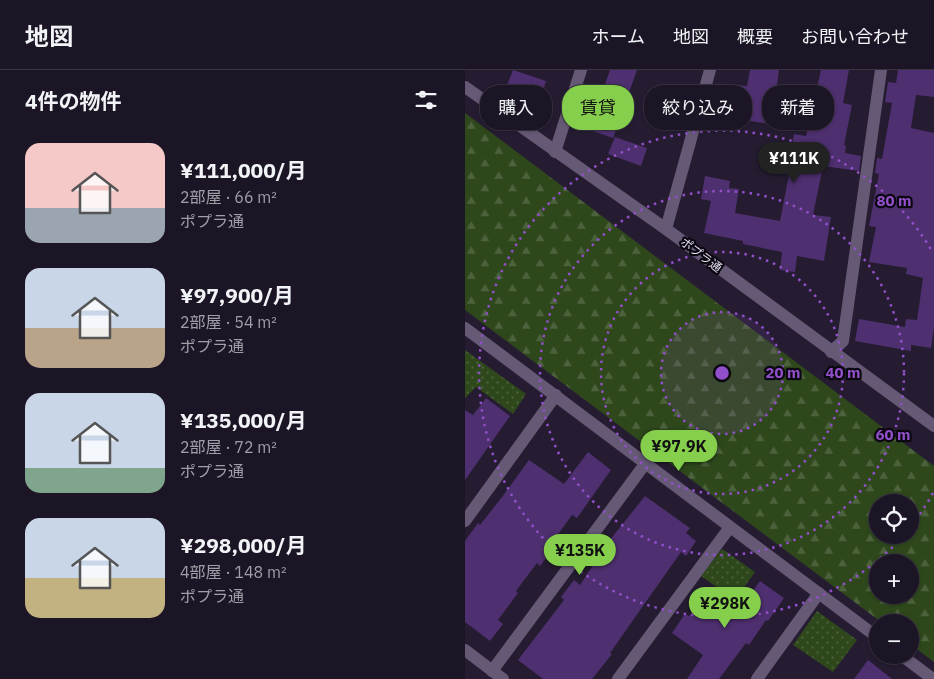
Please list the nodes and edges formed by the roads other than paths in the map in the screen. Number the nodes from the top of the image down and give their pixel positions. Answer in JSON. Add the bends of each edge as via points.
{"nodes":[{"id":1,"x":581,"y":70,"type":"edge"},
{"id":2,"x":710,"y":70,"type":"edge"},
{"id":3,"x":881,"y":70,"type":"edge"},
{"id":4,"x":465,"y":87,"type":"edge"},
{"id":5,"x":555,"y":152,"type":"junction"},
{"id":6,"x":666,"y":229,"type":"junction"},
{"id":7,"x":466,"y":331,"type":"edge"},
{"id":8,"x":831,"y":352,"type":"junction"},
{"id":9,"x":556,"y":395,"type":"junction"},
{"id":10,"x":934,"y":426,"type":"edge"},
{"id":11,"x":645,"y":464,"type":"junction"},
{"id":12,"x":465,"y":521,"type":"edge"},
{"id":13,"x":730,"y":527,"type":"junction"},
{"id":14,"x":819,"y":593,"type":"junction"},
{"id":15,"x":869,"y":631,"type":"edge"},
{"id":16,"x":465,"y":650,"type":"edge"},
{"id":17,"x":913,"y":664,"type":"edge"},
{"id":18,"x":492,"y":671,"type":"junction"},
{"id":19,"x":503,"y":679,"type":"edge"},
{"id":20,"x":618,"y":679,"type":"edge"},
{"id":21,"x":757,"y":679,"type":"edge"},
{"id":22,"x":933,"y":679,"type":"edge"}],
"edges":[{"from":1,"to":5,"type":"street"},
{"from":2,"to":6,"type":"street"},
{"from":3,"to":8,"type":"street","via":[[843,342]]},
{"from":4,"to":5,"type":"street","name":"ポプラ通"},
{"from":5,"to":6,"type":"street","name":"ポプラ通"},
{"from":6,"to":8,"type":"street","name":"ポプラ通"},
{"from":7,"to":9,"type":"street"},
{"from":8,"to":10,"type":"street","name":"ポプラ通"},
{"from":9,"to":11,"type":"street"},
{"from":9,"to":12,"type":"street"},
{"from":11,"to":13,"type":"street"},
{"from":11,"to":18,"type":"street"},
{"from":13,"to":14,"type":"street"},
{"from":13,"to":20,"type":"street"},
{"from":14,"to":15,"type":"street"},
{"from":14,"to":21,"type":"street"},
{"from":16,"to":18,"type":"street"},
{"from":17,"to":22,"type":"street"},
{"from":18,"to":19,"type":"street"}]}
